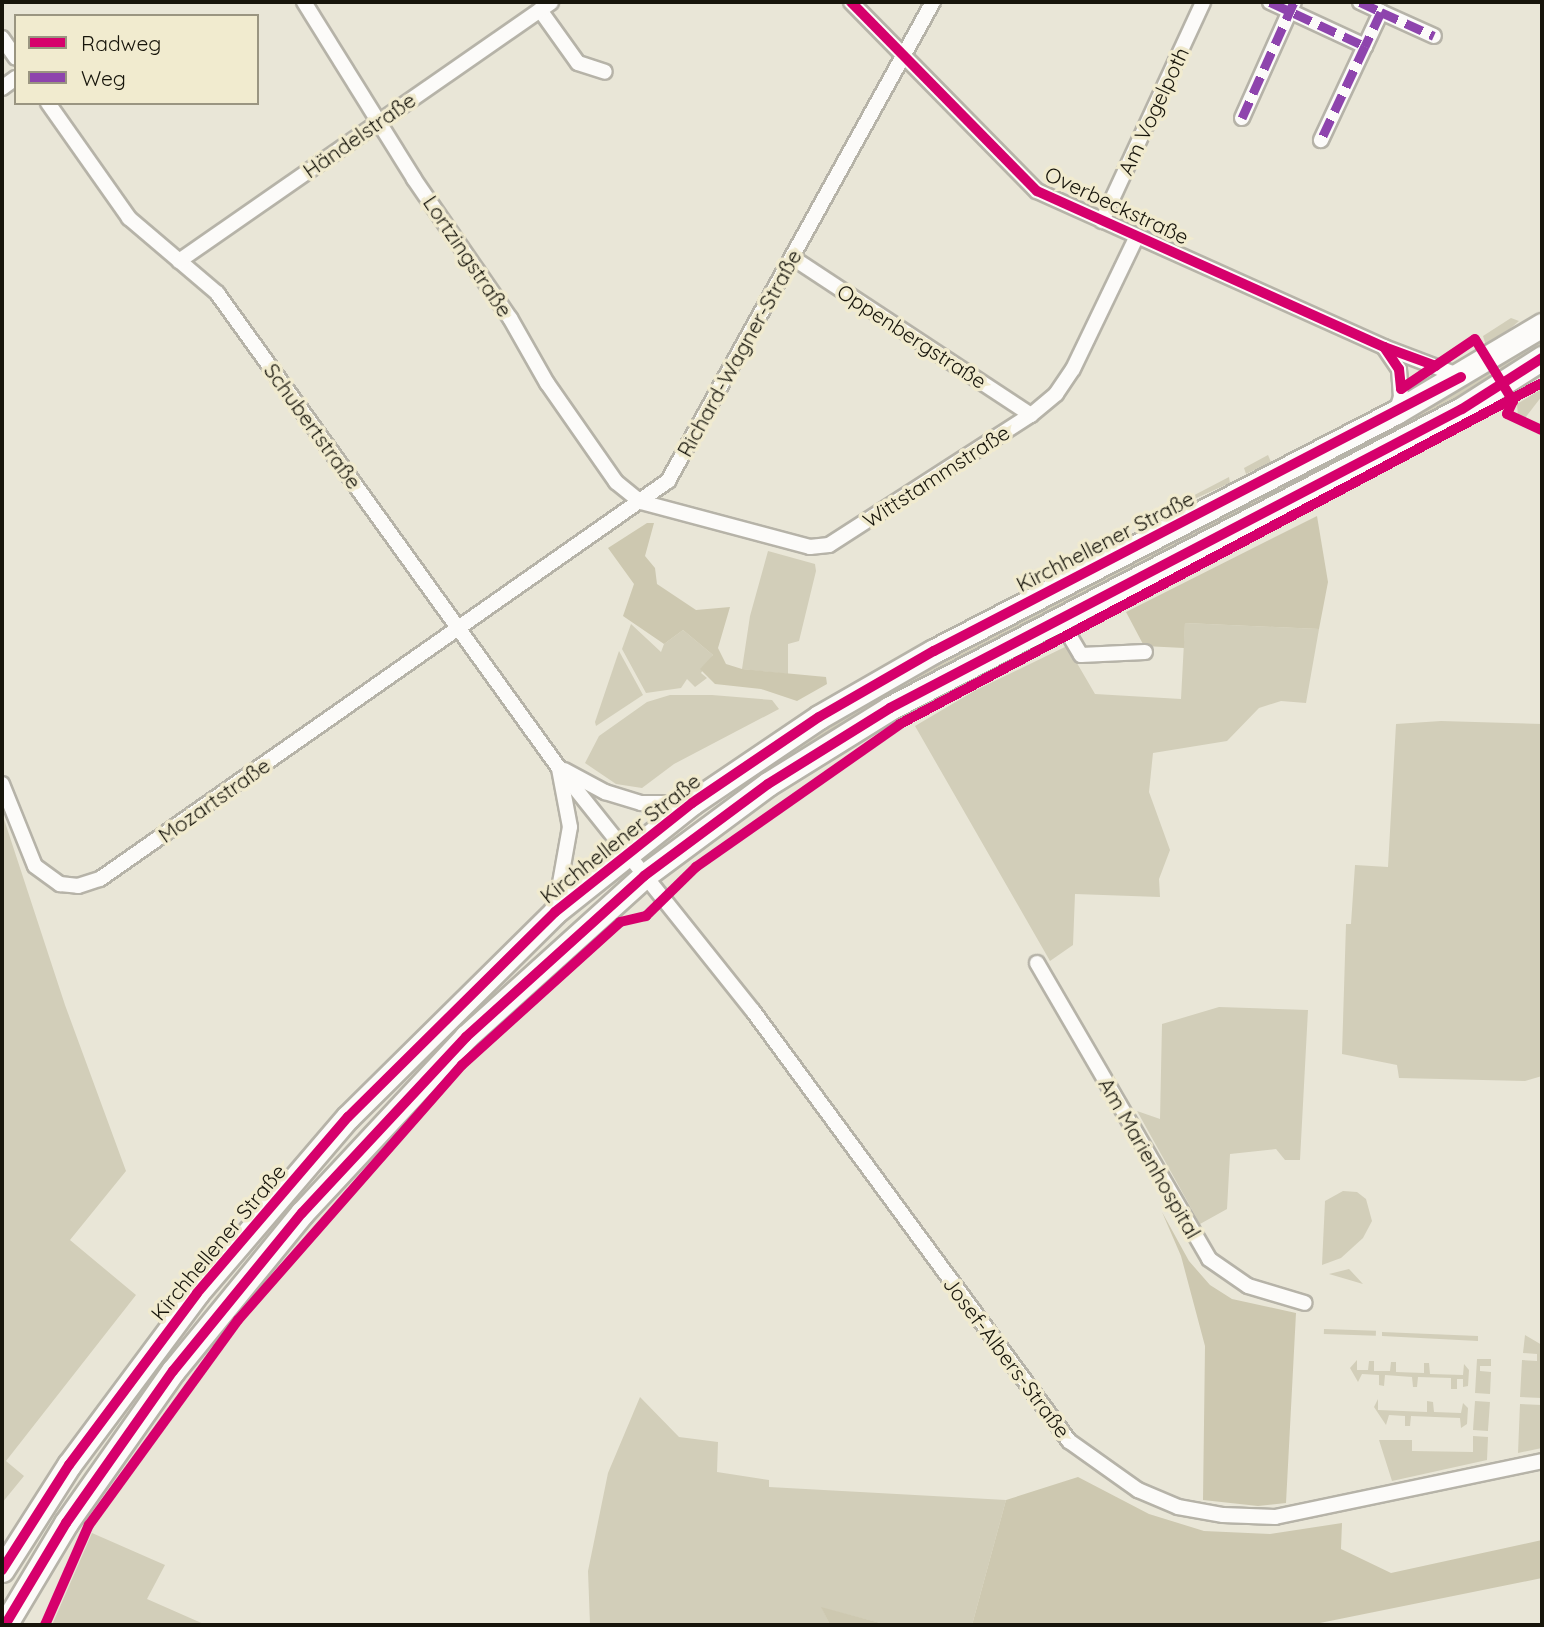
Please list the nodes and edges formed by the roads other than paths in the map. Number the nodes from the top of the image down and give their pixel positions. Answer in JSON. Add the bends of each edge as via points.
{"nodes":[{"id":1,"x":304,"y":2,"type":"edge"},
{"id":2,"x":851,"y":2,"type":"edge"},
{"id":3,"x":933,"y":2,"type":"edge"},
{"id":4,"x":1203,"y":2,"type":"edge"},
{"id":5,"x":1270,"y":2,"type":"edge"},
{"id":6,"x":1360,"y":2,"type":"edge"},
{"id":7,"x":545,"y":6,"type":"edge"},
{"id":8,"x":1292,"y":6,"type":"edge"},
{"id":9,"x":1381,"y":12,"type":"junction"},
{"id":10,"x":1434,"y":36,"type":"dead end"},
{"id":11,"x":2,"y":38,"type":"edge"},
{"id":12,"x":1365,"y":46,"type":"junction"},
{"id":13,"x":904,"y":51,"type":"junction"},
{"id":14,"x":14,"y":55,"type":"edge"},
{"id":15,"x":605,"y":72,"type":"dead end"},
{"id":16,"x":49,"y":105,"type":"edge"},
{"id":17,"x":1242,"y":118,"type":"dead end"},
{"id":18,"x":377,"y":122,"type":"junction"},
{"id":19,"x":1321,"y":140,"type":"dead end"},
{"id":20,"x":1102,"y":221,"type":"junction"},
{"id":21,"x":1136,"y":238,"type":"junction"},
{"id":22,"x":793,"y":258,"type":"junction"},
{"id":23,"x":179,"y":261,"type":"junction"},
{"id":24,"x":1542,"y":325,"type":"edge"},
{"id":25,"x":1384,"y":347,"type":"junction"},
{"id":26,"x":1542,"y":358,"type":"edge"},
{"id":27,"x":1461,"y":377,"type":"junction"},
{"id":28,"x":1396,"y":412,"type":"junction"},
{"id":29,"x":1031,"y":415,"type":"junction"},
{"id":30,"x":641,"y":502,"type":"junction"},
{"id":31,"x":1059,"y":618,"type":"junction"},
{"id":32,"x":459,"y":628,"type":"junction"},
{"id":33,"x":1145,"y":652,"type":"dead end"},
{"id":34,"x":559,"y":768,"type":"junction"},
{"id":35,"x":2,"y":784,"type":"edge"},
{"id":36,"x":692,"y":803,"type":"junction"},
{"id":37,"x":628,"y":853,"type":"junction"},
{"id":38,"x":644,"y":876,"type":"junction"},
{"id":39,"x":555,"y":912,"type":"junction"},
{"id":40,"x":1037,"y":963,"type":"dead end"},
{"id":41,"x":1305,"y":1303,"type":"dead end"},
{"id":42,"x":1542,"y":1461,"type":"edge"},
{"id":43,"x":37,"y":1513,"type":"junction"},
{"id":44,"x":2,"y":1542,"type":"edge"},
{"id":45,"x":2,"y":1570,"type":"edge"},
{"id":46,"x":5,"y":1625,"type":"edge"}],
"edges":[{"from":1,"to":18,"type":"street","name":"Lortzingstraße"},
{"from":2,"to":13,"type":"street","name":"Overbeckstraße"},
{"from":3,"to":13,"type":"street","name":"Richard-Wagner-Straße"},
{"from":4,"to":20,"type":"street","name":"Am Vogelpoth"},
{"from":5,"to":8,"type":"street"},
{"from":6,"to":9,"type":"street"},
{"from":7,"to":15,"type":"street","name":"Händelstraße","via":[[578,62]]},
{"from":7,"to":18,"type":"street","name":"Händelstraße"},
{"from":8,"to":12,"type":"street"},
{"from":8,"to":17,"type":"street"},
{"from":9,"to":10,"type":"street"},
{"from":9,"to":12,"type":"street"},
{"from":11,"to":14,"type":"street"},
{"from":12,"to":19,"type":"street"},
{"from":13,"to":20,"type":"street","name":"Overbeckstraße","via":[[1018,177],[1037,191]]},
{"from":13,"to":22,"type":"street","name":"Richard-Wagner-Straße"},
{"from":16,"to":23,"type":"street","name":"Schubertstraße","via":[[129,218]]},
{"from":18,"to":23,"type":"street","name":"Händelstraße"},
{"from":18,"to":30,"type":"street","name":"Lortzingstraße","via":[[482,274],[562,405],[616,482]]},
{"from":20,"to":21,"type":"street","name":"Overbeckstraße"},
{"from":21,"to":25,"type":"street","name":"Overbeckstraße"},
{"from":21,"to":29,"type":"street","name":"Wittstammstraße","via":[[1073,369],[1056,394]]},
{"from":22,"to":29,"type":"street","name":"Oppenbergstraße"},
{"from":22,"to":30,"type":"street","name":"Richard-Wagner-Straße","via":[[668,481]]},
{"from":23,"to":32,"type":"street","name":"Schubertstraße","via":[[217,293]]},
{"from":24,"to":27,"type":"main road","name":"Kirchhellener Straße"},
{"from":25,"to":27,"type":"street","name":"Overbeckstraße"},
{"from":25,"to":28,"type":"street","via":[[1399,369],[1401,397]]},
{"from":26,"to":31,"type":"main road","via":[[1462,410]]},
{"from":27,"to":28,"type":"main road","name":"Kirchhellener Straße"},
{"from":28,"to":36,"type":"main road","name":"Kirchhellener Straße","via":[[934,651],[819,717]]},
{"from":29,"to":30,"type":"street","name":"Wittstammstraße","via":[[819,549]]},
{"from":30,"to":32,"type":"street","name":"Richard-Wagner-Straße"},
{"from":31,"to":33,"type":"street","via":[[1081,655]]},
{"from":31,"to":38,"type":"main road","via":[[879,715],[768,784]]},
{"from":32,"to":34,"type":"street","name":"Schubertstraße"},
{"from":32,"to":35,"type":"street","name":"Mozartstraße","via":[[89,884],[60,884],[35,866]]},
{"from":34,"to":36,"type":"street","name":"Schubertstraße","via":[[605,792],[642,803]]},
{"from":34,"to":37,"type":"street","name":"Schubertstraße"},
{"from":34,"to":39,"type":"street","name":"Schubertstraße","via":[[570,827]]},
{"from":36,"to":37,"type":"main road","name":"Kirchhellener Straße"},
{"from":37,"to":38,"type":"street","name":"Kirchhellener Straße"},
{"from":37,"to":39,"type":"main road","name":"Kirchhellener Straße"},
{"from":38,"to":42,"type":"street","name":"Josef-Albers-Straße","via":[[753,1011],[1023,1383],[1069,1441],[1102,1468],[1178,1507],[1275,1517]]},
{"from":38,"to":46,"type":"main road","via":[[466,1037],[302,1213],[173,1371],[66,1523]]},
{"from":39,"to":43,"type":"main road","name":"Kirchhellener Straße","via":[[348,1117],[279,1197],[149,1356]]},
{"from":40,"to":41,"type":"street","name":"Am Marienhospital","via":[[1209,1259],[1248,1286]]},
{"from":43,"to":44,"type":"main road","via":[[18,1520]]},
{"from":43,"to":45,"type":"main road","name":"Kirchhellener Straße"}]}
